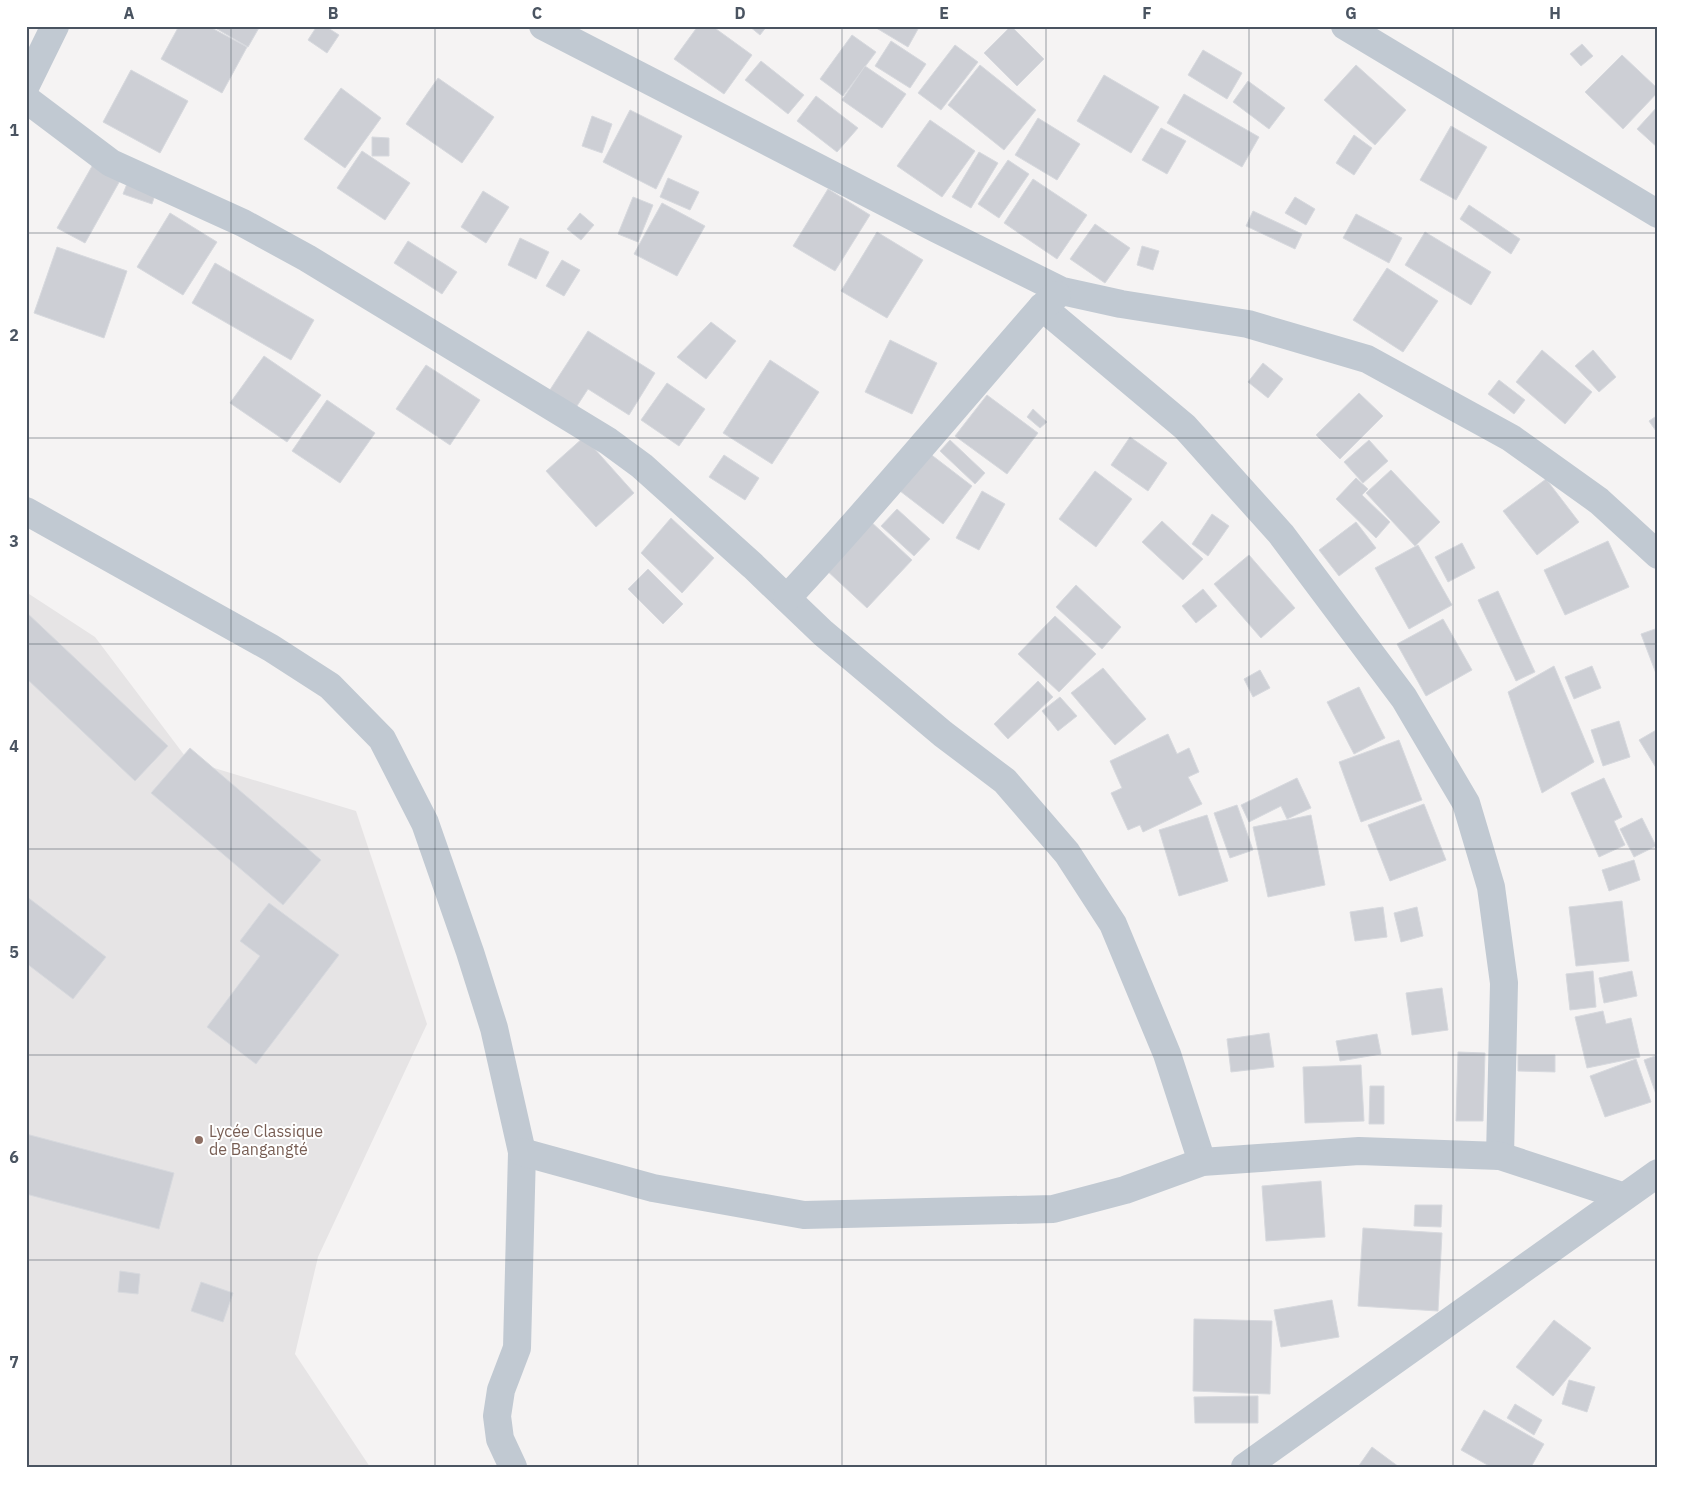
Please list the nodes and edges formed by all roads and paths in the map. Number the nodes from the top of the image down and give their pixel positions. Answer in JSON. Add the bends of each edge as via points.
{"nodes":[{"id":1,"x":55,"y":26,"type":"edge"},
{"id":2,"x":543,"y":26,"type":"edge"},
{"id":3,"x":1345,"y":26,"type":"edge"},
{"id":4,"x":26,"y":85,"type":"edge"},
{"id":5,"x":26,"y":99,"type":"edge"},
{"id":6,"x":1658,"y":214,"type":"edge"},
{"id":7,"x":1052,"y":299,"type":"junction"},
{"id":8,"x":26,"y":511,"type":"edge"},
{"id":9,"x":1658,"y":555,"type":"edge"},
{"id":10,"x":787,"y":598,"type":"junction"},
{"id":11,"x":522,"y":1152,"type":"junction"},
{"id":12,"x":1500,"y":1156,"type":"junction"},
{"id":13,"x":1202,"y":1162,"type":"junction"},
{"id":14,"x":1658,"y":1173,"type":"edge"},
{"id":15,"x":1622,"y":1196,"type":"junction"},
{"id":16,"x":513,"y":1467,"type":"edge"},
{"id":17,"x":1245,"y":1467,"type":"edge"}],
"edges":[{"from":1,"to":4,"type":"street"},
{"from":2,"to":7,"type":"street","via":[[937,230]]},
{"from":3,"to":6,"type":"street"},
{"from":5,"to":10,"type":"street","via":[[111,164],[227,215],[283,245],[608,441],[642,466]]},
{"from":7,"to":9,"type":"street","via":[[1121,304],[1248,324],[1367,359],[1511,438],[1599,501]]},
{"from":7,"to":10,"type":"street","via":[[962,398],[865,514]]},
{"from":7,"to":12,"type":"street","via":[[1185,427],[1281,534],[1404,698],[1466,803],[1491,887],[1504,983]]},
{"from":8,"to":11,"type":"street","via":[[270,648],[322,681],[382,739],[425,823],[470,952],[494,1028]]},
{"from":10,"to":13,"type":"street","via":[[830,639],[943,734],[1005,781],[1067,853],[1113,924],[1167,1054]]},
{"from":11,"to":13,"type":"street","via":[[653,1188],[804,1215],[1053,1209],[1125,1190]]},
{"from":11,"to":16,"type":"street","via":[[517,1348],[501,1390],[497,1416],[500,1439]]},
{"from":12,"to":13,"type":"street","via":[[1359,1151]]},
{"from":12,"to":15,"type":"street"},
{"from":14,"to":15,"type":"street"},
{"from":15,"to":17,"type":"street"}]}
